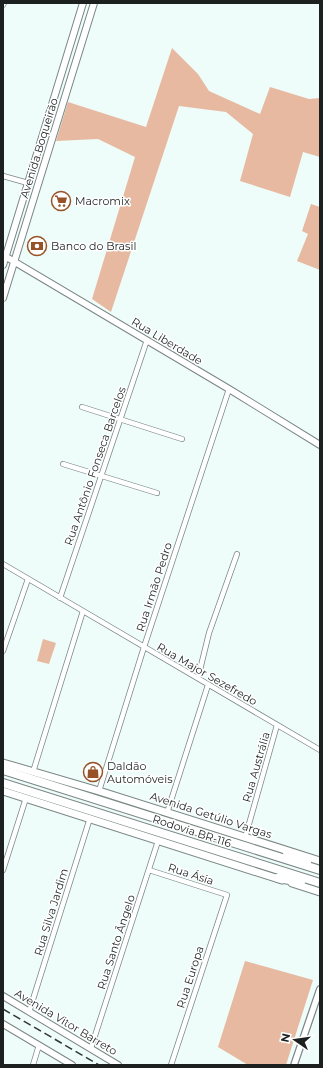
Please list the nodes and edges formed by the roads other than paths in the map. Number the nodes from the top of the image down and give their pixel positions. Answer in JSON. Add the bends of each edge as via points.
{"nodes":[{"id":1,"x":83,"y":3,"type":"edge"},
{"id":2,"x":94,"y":3,"type":"edge"},
{"id":3,"x":3,"y":176,"type":"edge"},
{"id":4,"x":28,"y":183,"type":"junction"},
{"id":5,"x":4,"y":255,"type":"edge"},
{"id":6,"x":14,"y":261,"type":"junction"},
{"id":7,"x":3,"y":264,"type":"edge"},
{"id":8,"x":3,"y":298,"type":"edge"},
{"id":9,"x":147,"y":340,"type":"junction"},
{"id":10,"x":229,"y":389,"type":"junction"},
{"id":11,"x":82,"y":407,"type":"dead end"},
{"id":12,"x":120,"y":419,"type":"junction"},
{"id":13,"x":182,"y":439,"type":"dead end"},
{"id":14,"x":320,"y":446,"type":"edge"},
{"id":15,"x":63,"y":464,"type":"dead end"},
{"id":16,"x":102,"y":475,"type":"junction"},
{"id":17,"x":157,"y":493,"type":"dead end"},
{"id":18,"x":237,"y":554,"type":"dead end"},
{"id":19,"x":3,"y":564,"type":"edge"},
{"id":20,"x":28,"y":579,"type":"junction"},
{"id":21,"x":60,"y":598,"type":"junction"},
{"id":22,"x":83,"y":611,"type":"junction"},
{"id":23,"x":144,"y":647,"type":"junction"},
{"id":24,"x":3,"y":651,"type":"edge"},
{"id":25,"x":198,"y":678,"type":"junction"},
{"id":26,"x":208,"y":685,"type":"junction"},
{"id":27,"x":277,"y":725,"type":"junction"},
{"id":28,"x":320,"y":750,"type":"edge"},
{"id":29,"x":3,"y":763,"type":"edge"},
{"id":30,"x":3,"y":770,"type":"edge"},
{"id":31,"x":33,"y":772,"type":"junction"},
{"id":32,"x":3,"y":783,"type":"edge"},
{"id":33,"x":3,"y":791,"type":"edge"},
{"id":34,"x":99,"y":791,"type":"junction"},
{"id":35,"x":26,"y":798,"type":"junction"},
{"id":36,"x":167,"y":813,"type":"junction"},
{"id":37,"x":90,"y":818,"type":"junction"},
{"id":38,"x":245,"y":838,"type":"junction"},
{"id":39,"x":158,"y":841,"type":"junction"},
{"id":40,"x":287,"y":852,"type":"junction"},
{"id":41,"x":320,"y":861,"type":"edge"},
{"id":42,"x":320,"y":869,"type":"edge"},
{"id":43,"x":3,"y":870,"type":"edge"},
{"id":44,"x":149,"y":870,"type":"junction"},
{"id":45,"x":278,"y":878,"type":"junction"},
{"id":46,"x":320,"y":884,"type":"edge"},
{"id":47,"x":320,"y":892,"type":"edge"},
{"id":48,"x":227,"y":896,"type":"joint"},
{"id":49,"x":320,"y":989,"type":"edge"},
{"id":50,"x":3,"y":996,"type":"edge"},
{"id":51,"x":30,"y":1012,"type":"junction"},
{"id":52,"x":3,"y":1024,"type":"edge"},
{"id":53,"x":39,"y":1045,"type":"junction"},
{"id":54,"x":91,"y":1048,"type":"junction"},
{"id":55,"x":33,"y":1065,"type":"edge"},
{"id":56,"x":72,"y":1065,"type":"edge"},
{"id":57,"x":118,"y":1065,"type":"edge"},
{"id":58,"x":171,"y":1065,"type":"edge"},
{"id":59,"x":294,"y":1065,"type":"edge"}],
"edges":[{"from":1,"to":4,"type":"main road","name":"Avenida Boqueirão"},
{"from":2,"to":6,"type":"main road","name":"Avenida Boqueirão"},
{"from":3,"to":4,"type":"street"},
{"from":4,"to":5,"type":"main road","name":"Avenida Boqueirão"},
{"from":5,"to":6,"type":"main road","name":"Rua Liberdade"},
{"from":5,"to":7,"type":"main road","name":"Avenida Boqueirão"},
{"from":6,"to":8,"type":"main road","name":"Avenida Boqueirão"},
{"from":6,"to":9,"type":"main road","name":"Rua Liberdade"},
{"from":9,"to":10,"type":"main road","name":"Rua Liberdade"},
{"from":9,"to":12,"type":"street","name":"Rua Antônio Fonseca Barcelos"},
{"from":10,"to":14,"type":"main road","name":"Rua Liberdade"},
{"from":10,"to":23,"type":"street","name":"Rua Irmão Pedro"},
{"from":11,"to":12,"type":"street"},
{"from":12,"to":13,"type":"street"},
{"from":12,"to":16,"type":"street","name":"Rua Antônio Fonseca Barcelos"},
{"from":15,"to":16,"type":"street"},
{"from":16,"to":17,"type":"street"},
{"from":16,"to":21,"type":"street","name":"Rua Antônio Fonseca Barcelos"},
{"from":18,"to":25,"type":"street","via":[[209,633]]},
{"from":19,"to":20,"type":"street","name":"Rua Major Sezefredo"},
{"from":20,"to":21,"type":"street","name":"Rua Major Sezefredo"},
{"from":20,"to":24,"type":"street"},
{"from":21,"to":22,"type":"street","name":"Rua Major Sezefredo"},
{"from":22,"to":23,"type":"street","name":"Rua Major Sezefredo"},
{"from":22,"to":31,"type":"street"},
{"from":23,"to":25,"type":"street","name":"Rua Major Sezefredo"},
{"from":23,"to":34,"type":"street","name":"Rua Irmão Pedro"},
{"from":25,"to":26,"type":"street","name":"Rua Major Sezefredo"},
{"from":26,"to":27,"type":"street","name":"Rua Major Sezefredo"},
{"from":26,"to":36,"type":"street"},
{"from":27,"to":28,"type":"street","name":"Rua Major Sezefredo"},
{"from":27,"to":38,"type":"street","name":"Rua Austrália"},
{"from":29,"to":31,"type":"main road","name":"Avenida Getúlio Vargas"},
{"from":30,"to":42,"type":"highway","name":"Rodovia BR-116"},
{"from":31,"to":34,"type":"main road","name":"Avenida Getúlio Vargas"},
{"from":32,"to":46,"type":"highway","name":"Rodovia BR-116"},
{"from":33,"to":35,"type":"main road"},
{"from":34,"to":36,"type":"main road","name":"Avenida Getúlio Vargas"},
{"from":35,"to":37,"type":"main road"},
{"from":35,"to":43,"type":"street"},
{"from":36,"to":38,"type":"main road","name":"Avenida Getúlio Vargas"},
{"from":37,"to":39,"type":"main road"},
{"from":37,"to":51,"type":"street","name":"Rua Silva Jardim"},
{"from":38,"to":40,"type":"main road","name":"Avenida Getúlio Vargas"},
{"from":39,"to":44,"type":"street","name":"Rua Santo Ângelo"},
{"from":39,"to":45,"type":"main road"},
{"from":40,"to":41,"type":"main road","name":"Avenida Getúlio Vargas"},
{"from":40,"to":42,"type":"highway"},
{"from":44,"to":48,"type":"street","name":"Rua Ásia"},
{"from":44,"to":54,"type":"street","name":"Rua Santo Ângelo"},
{"from":45,"to":46,"type":"highway"},
{"from":45,"to":47,"type":"main road"},
{"from":48,"to":58,"type":"street","name":"Rua Europa"},
{"from":49,"to":59,"type":"street"},
{"from":50,"to":51,"type":"main road","name":"Avenida Vitor Barreto"},
{"from":51,"to":54,"type":"main road","name":"Avenida Vitor Barreto"},
{"from":52,"to":53,"type":"main road"},
{"from":53,"to":55,"type":"street"},
{"from":53,"to":56,"type":"main road"},
{"from":54,"to":57,"type":"main road","name":"Avenida Vitor Barreto"}]}
